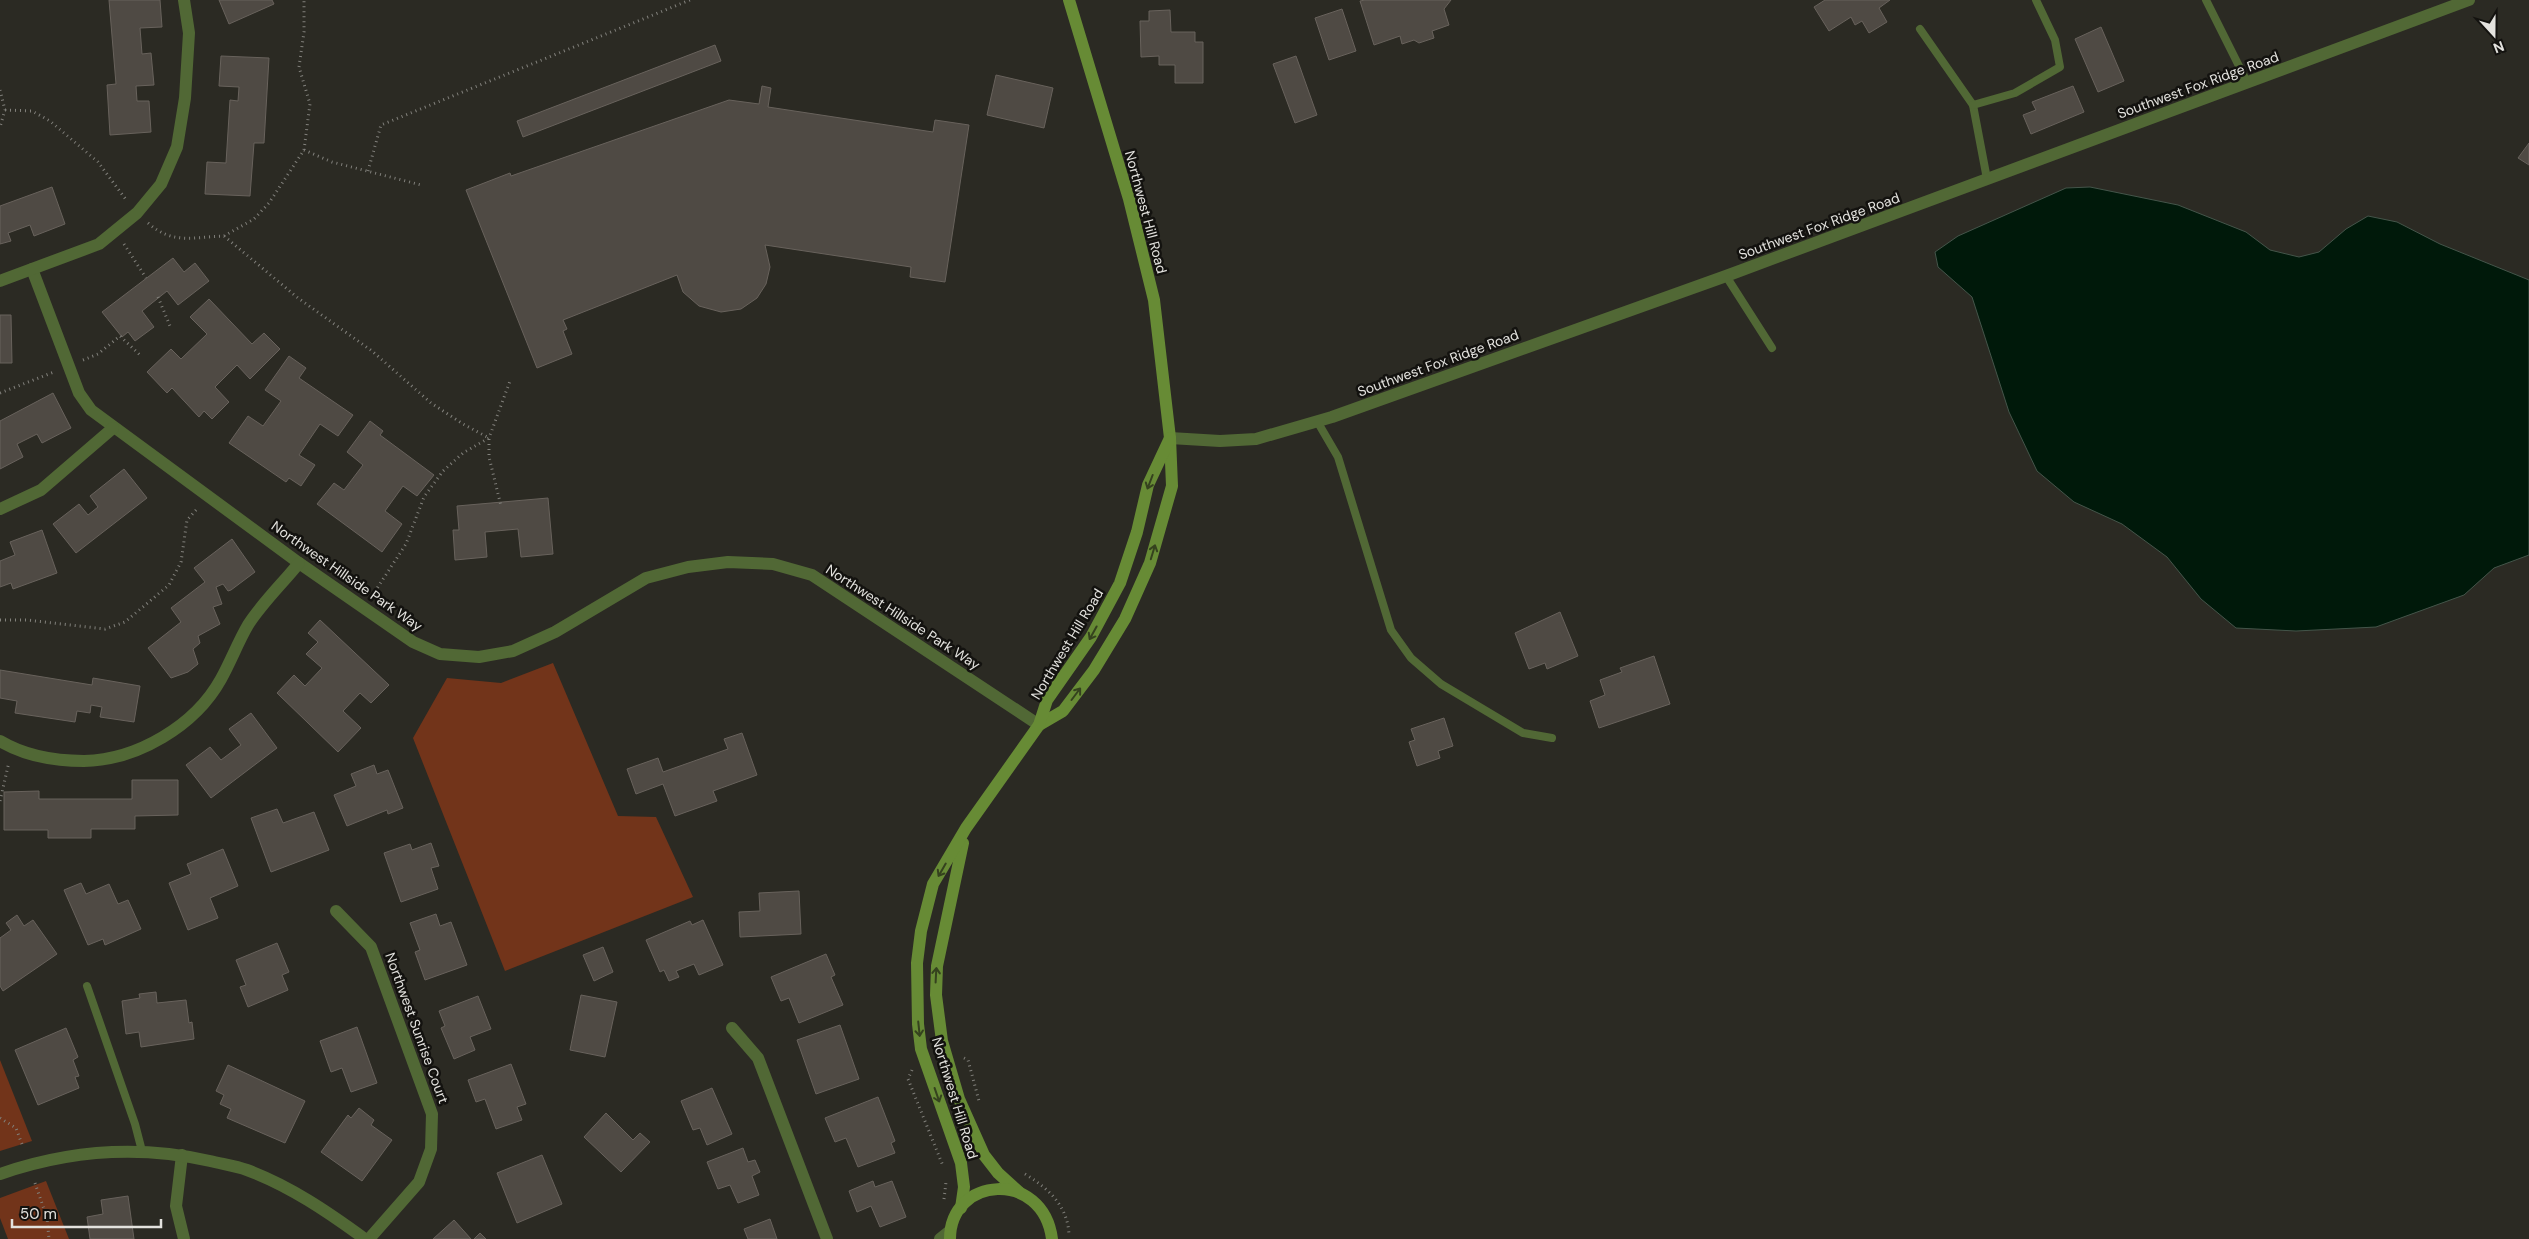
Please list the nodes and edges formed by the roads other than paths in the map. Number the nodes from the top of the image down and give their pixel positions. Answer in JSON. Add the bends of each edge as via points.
{"nodes":[{"id":1,"x":184,"y":0,"type":"edge"},
{"id":2,"x":1069,"y":0,"type":"edge"},
{"id":3,"x":2036,"y":0,"type":"edge"},
{"id":4,"x":2206,"y":0,"type":"edge"},
{"id":5,"x":2469,"y":0,"type":"edge"},
{"id":6,"x":1920,"y":29,"type":"dead end"},
{"id":7,"x":2247,"y":82,"type":"junction"},
{"id":8,"x":1973,"y":105,"type":"junction"},
{"id":9,"x":1988,"y":179,"type":"junction"},
{"id":10,"x":32,"y":270,"type":"junction"},
{"id":11,"x":1726,"y":276,"type":"junction"},
{"id":12,"x":0,"y":281,"type":"edge"},
{"id":13,"x":1772,"y":348,"type":"dead end"},
{"id":14,"x":1317,"y":421,"type":"junction"},
{"id":15,"x":113,"y":428,"type":"junction"},
{"id":16,"x":1170,"y":438,"type":"junction"},
{"id":17,"x":0,"y":509,"type":"edge"},
{"id":18,"x":299,"y":563,"type":"junction"},
{"id":19,"x":1039,"y":725,"type":"junction"},
{"id":20,"x":1552,"y":738,"type":"dead end"},
{"id":21,"x":0,"y":741,"type":"edge"},
{"id":22,"x":966,"y":828,"type":"junction"},
{"id":23,"x":336,"y":911,"type":"dead end"},
{"id":24,"x":86,"y":986,"type":"dead end"},
{"id":25,"x":732,"y":1028,"type":"dead end"},
{"id":26,"x":142,"y":1151,"type":"junction"},
{"id":27,"x":182,"y":1155,"type":"junction"},
{"id":28,"x":0,"y":1174,"type":"edge"},
{"id":29,"x":1019,"y":1192,"type":"junction"},
{"id":30,"x":961,"y":1208,"type":"junction"},
{"id":31,"x":947,"y":1237,"type":"edge"},
{"id":32,"x":184,"y":1239,"type":"edge"},
{"id":33,"x":367,"y":1239,"type":"edge"},
{"id":34,"x":827,"y":1239,"type":"edge"},
{"id":35,"x":1052,"y":1239,"type":"edge"}],
"edges":[{"from":1,"to":10,"type":"street","via":[[189,33],[185,98],[177,147],[161,184],[137,214],[99,244]]},
{"from":2,"to":16,"type":"main road","name":"Northwest Hill Road","via":[[1129,199],[1154,300]]},
{"from":3,"to":8,"type":"lane","via":[[2055,40],[2060,67],[2014,93]]},
{"from":4,"to":7,"type":"lane"},
{"from":5,"to":7,"type":"street","name":"Southwest Fox Ridge Road"},
{"from":6,"to":8,"type":"lane"},
{"from":7,"to":9,"type":"street","name":"Southwest Fox Ridge Road"},
{"from":8,"to":9,"type":"lane"},
{"from":9,"to":11,"type":"street","name":"Southwest Fox Ridge Road"},
{"from":10,"to":12,"type":"street"},
{"from":10,"to":15,"type":"street","name":"Northwest Hillside Park Way","via":[[79,393],[91,410]]},
{"from":11,"to":13,"type":"lane"},
{"from":11,"to":14,"type":"street","name":"Southwest Fox Ridge Road"},
{"from":14,"to":16,"type":"street","name":"Southwest Fox Ridge Road","via":[[1256,439]]},
{"from":14,"to":20,"type":"lane","via":[[1338,458],[1390,630],[1411,658],[1441,684],[1523,734]]},
{"from":15,"to":17,"type":"street","via":[[41,490]]},
{"from":15,"to":18,"type":"street","name":"Northwest Hillside Park Way"},
{"from":16,"to":19,"type":"main road","name":"Northwest Hill Road","one_way":true,"via":[[1148,485],[1120,583],[1091,637],[1047,700]]},
{"from":19,"to":16,"type":"main road","name":"Northwest Hill Road","one_way":true,"via":[[1063,711],[1094,670],[1139,590],[1172,486]]},
{"from":18,"to":19,"type":"street","name":"Northwest Hillside Park Way","via":[[413,642],[440,654],[479,657],[513,651],[555,632],[646,578],[688,567],[728,562],[773,564],[812,575]]},
{"from":18,"to":21,"type":"street","via":[[249,624],[220,681],[191,716],[168,735],[138,751],[102,760],[70,761],[38,756]]},
{"from":19,"to":22,"type":"main road","name":"Northwest Hill Road"},
{"from":29,"to":22,"type":"main road","name":"Northwest Hill Road","one_way":true,"via":[[984,1155],[959,1099],[942,1041],[936,995],[937,966]]},
{"from":22,"to":30,"type":"main road","name":"Northwest Hill Road","one_way":true,"via":[[933,884],[921,931],[916,992],[921,1049],[961,1163],[964,1187]]},
{"from":23,"to":33,"type":"street","name":"Northwest Sunrise Court","via":[[372,947],[432,1114],[431,1149],[419,1182]]},
{"from":24,"to":26,"type":"lane"},
{"from":25,"to":34,"type":"street","via":[[758,1058]]},
{"from":26,"to":27,"type":"street"},
{"from":26,"to":28,"type":"street","via":[[99,1151],[38,1161]]},
{"from":27,"to":32,"type":"street","via":[[176,1206]]},
{"from":27,"to":33,"type":"street","via":[[246,1170],[286,1188],[321,1207]]},
{"from":29,"to":30,"type":"main road","via":[[987,1190]]},
{"from":29,"to":35,"type":"main road","name":"Northwest Hill Road","via":[[1043,1211]]},
{"from":30,"to":31,"type":"main road"}]}
